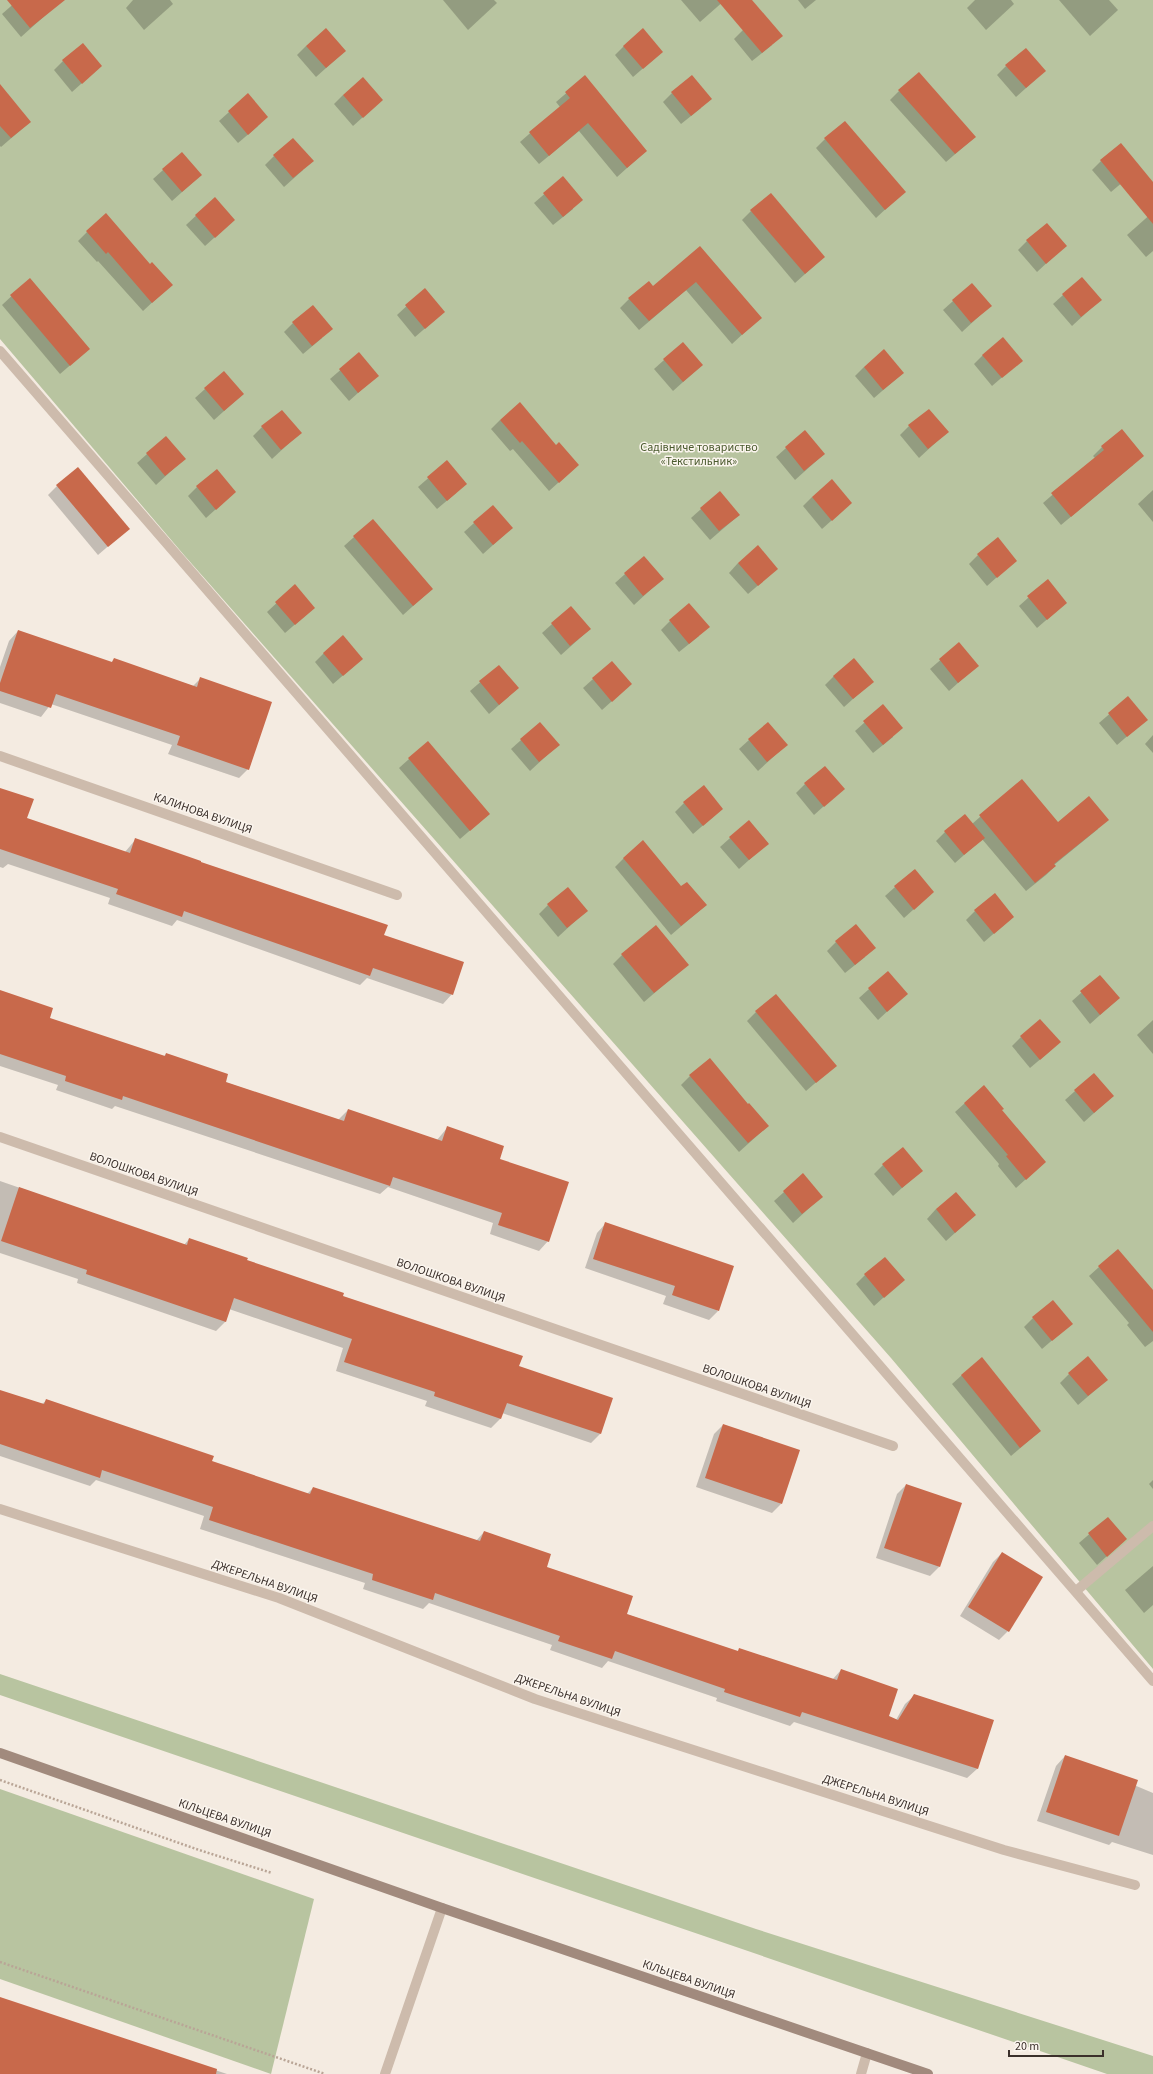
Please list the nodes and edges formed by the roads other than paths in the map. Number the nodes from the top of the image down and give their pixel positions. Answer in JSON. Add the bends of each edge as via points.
{"nodes":[{"id":1,"x":0,"y":351,"type":"edge"},
{"id":2,"x":0,"y":756,"type":"edge"},
{"id":3,"x":397,"y":895,"type":"dead end"},
{"id":4,"x":0,"y":1137,"type":"edge"},
{"id":5,"x":892,"y":1446,"type":"dead end"},
{"id":6,"x":0,"y":1509,"type":"edge"},
{"id":7,"x":1153,"y":1526,"type":"edge"},
{"id":8,"x":1076,"y":1592,"type":"junction"},
{"id":9,"x":1153,"y":1681,"type":"edge"},
{"id":10,"x":0,"y":1753,"type":"edge"},
{"id":11,"x":1135,"y":1885,"type":"dead end"},
{"id":12,"x":442,"y":1908,"type":"junction"},
{"id":13,"x":867,"y":2053,"type":"junction"},
{"id":14,"x":385,"y":2074,"type":"edge"},
{"id":15,"x":861,"y":2074,"type":"edge"},
{"id":16,"x":928,"y":2074,"type":"edge"}],
"edges":[{"from":1,"to":8,"type":"street"},
{"from":2,"to":3,"type":"street","name":"КАЛИНОВА ВУЛИЦЯ"},
{"from":4,"to":5,"type":"street","name":"ВОЛОШКОВА ВУЛИЦЯ"},
{"from":6,"to":11,"type":"street","name":"ДЖЕРЕЛЬНА ВУЛИЦЯ","via":[[279,1598],[535,1699],[1004,1850]]},
{"from":7,"to":8,"type":"street"},
{"from":8,"to":9,"type":"street"},
{"from":10,"to":12,"type":"main road","name":"КІЛЬЦЕВА ВУЛИЦЯ"},
{"from":12,"to":13,"type":"main road","name":"КІЛЬЦЕВА ВУЛИЦЯ"},
{"from":12,"to":14,"type":"street"},
{"from":13,"to":15,"type":"street"},
{"from":13,"to":16,"type":"main road","name":"КІЛЬЦЕВА ВУЛИЦЯ"}]}
